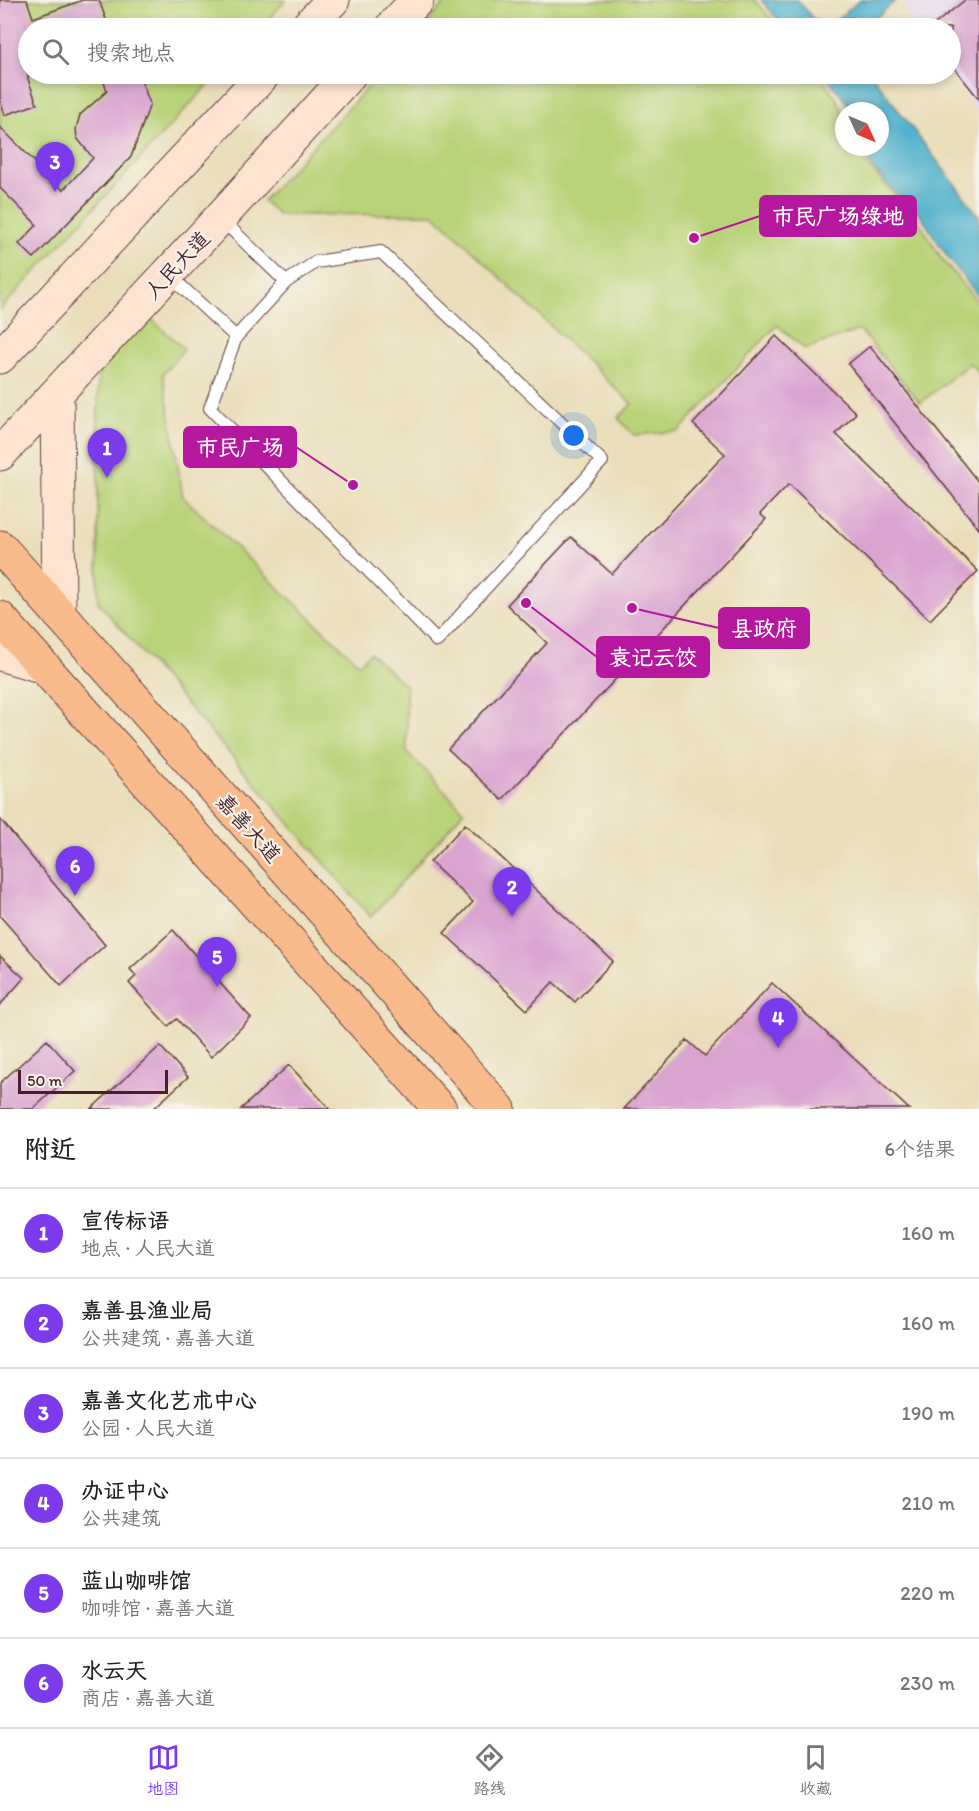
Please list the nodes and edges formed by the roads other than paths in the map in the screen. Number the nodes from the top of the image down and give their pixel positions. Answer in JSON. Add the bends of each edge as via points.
{"nodes":[{"id":1,"x":333,"y":0,"type":"edge"},
{"id":2,"x":417,"y":0,"type":"edge"},
{"id":3,"x":316,"y":18,"type":"edge"},
{"id":4,"x":400,"y":18,"type":"edge"},
{"id":5,"x":255,"y":84,"type":"edge"},
{"id":6,"x":341,"y":84,"type":"edge"},
{"id":7,"x":220,"y":218,"type":"junction"},
{"id":8,"x":168,"y":274,"type":"junction"},
{"id":9,"x":286,"y":282,"type":"junction"},
{"id":10,"x":236,"y":337,"type":"junction"},
{"id":11,"x":1,"y":354,"type":"edge"},
{"id":12,"x":57,"y":394,"type":"junction"},
{"id":13,"x":0,"y":454,"type":"edge"},
{"id":14,"x":0,"y":547,"type":"edge"},
{"id":15,"x":59,"y":614,"type":"junction"},
{"id":16,"x":0,"y":618,"type":"edge"},
{"id":17,"x":0,"y":654,"type":"edge"},
{"id":18,"x":44,"y":667,"type":"junction"},
{"id":19,"x":440,"y":1109,"type":"edge"},
{"id":20,"x":499,"y":1109,"type":"edge"}],
"edges":[{"from":1,"to":3,"type":"main road"},
{"from":2,"to":4,"type":"main road"},
{"from":5,"to":11,"type":"main road"},
{"from":6,"to":7,"type":"main road","name":"人民大道"},
{"from":7,"to":8,"type":"main road","name":"人民大道"},
{"from":7,"to":9,"type":"lane"},
{"from":8,"to":10,"type":"lane"},
{"from":8,"to":12,"type":"main road","name":"人民大道"},
{"from":9,"to":10,"type":"lane"},
{"from":9,"to":10,"type":"lane","via":[[316,262],[381,252],[602,461],[437,641],[210,408]]},
{"from":12,"to":13,"type":"main road","name":"人民大道"},
{"from":12,"to":15,"type":"main road"},
{"from":14,"to":15,"type":"main road","name":"嘉善大道"},
{"from":15,"to":20,"type":"main road","name":"嘉善大道"},
{"from":16,"to":18,"type":"main road"},
{"from":17,"to":18,"type":"main road"},
{"from":18,"to":19,"type":"main road"}]}
